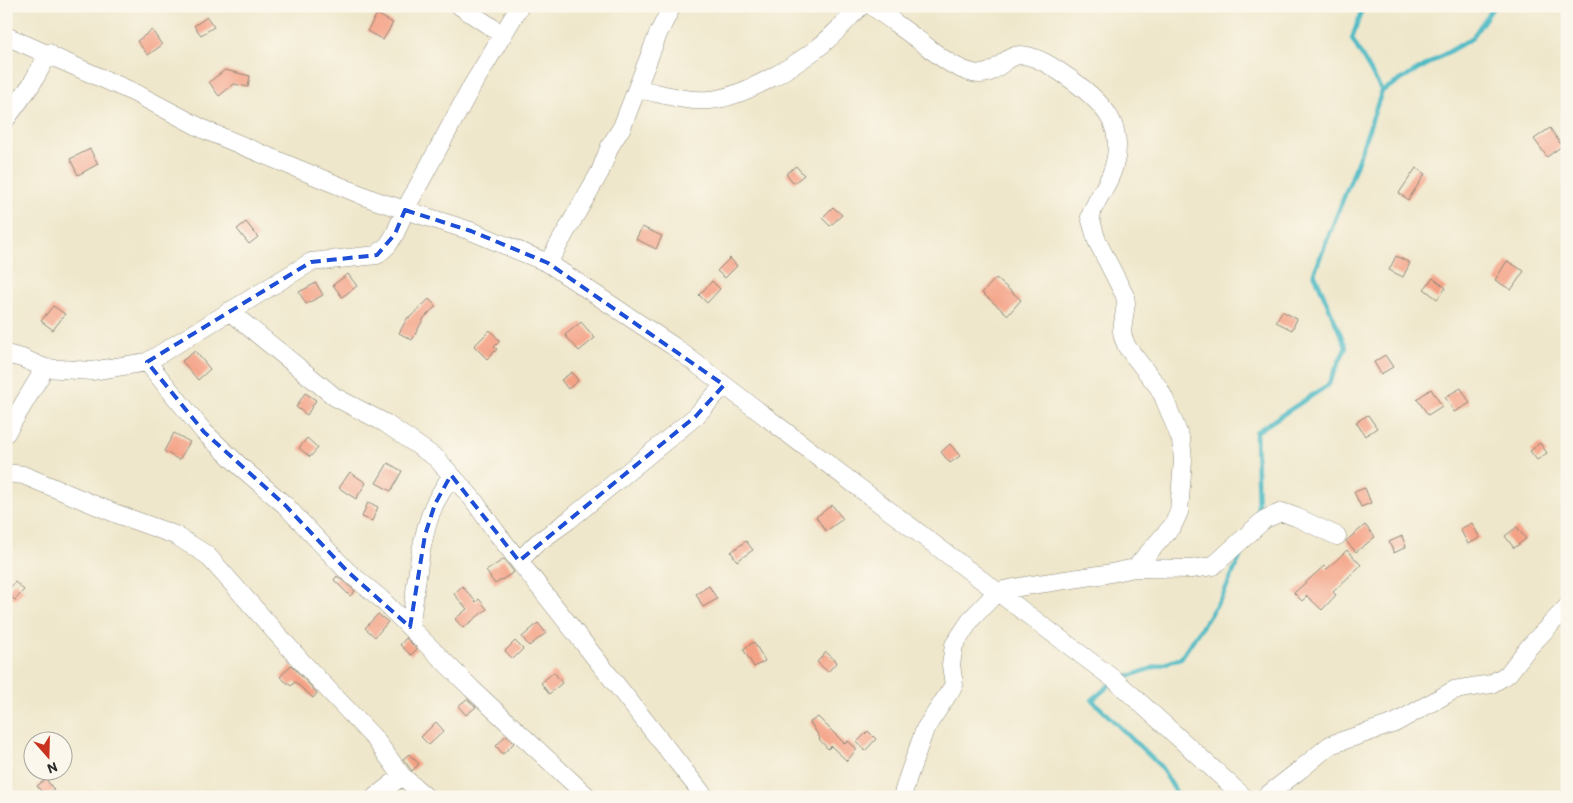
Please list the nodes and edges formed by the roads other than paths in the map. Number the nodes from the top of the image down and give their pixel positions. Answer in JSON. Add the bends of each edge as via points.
{"nodes":[{"id":1,"x":460,"y":6,"type":"edge"},
{"id":2,"x":520,"y":6,"type":"edge"},
{"id":3,"x":672,"y":6,"type":"edge"},
{"id":4,"x":861,"y":6,"type":"edge"},
{"id":5,"x":872,"y":6,"type":"edge"},
{"id":6,"x":6,"y":36,"type":"edge"},
{"id":7,"x":503,"y":36,"type":"junction"},
{"id":8,"x":49,"y":53,"type":"junction"},
{"id":9,"x":637,"y":89,"type":"junction"},
{"id":10,"x":6,"y":119,"type":"edge"},
{"id":11,"x":406,"y":210,"type":"junction"},
{"id":12,"x":548,"y":263,"type":"junction"},
{"id":13,"x":229,"y":311,"type":"junction"},
{"id":14,"x":6,"y":354,"type":"edge"},
{"id":15,"x":147,"y":362,"type":"junction"},
{"id":16,"x":45,"y":368,"type":"junction"},
{"id":17,"x":724,"y":385,"type":"junction"},
{"id":18,"x":6,"y":433,"type":"edge"},
{"id":19,"x":6,"y":473,"type":"edge"},
{"id":20,"x":451,"y":475,"type":"junction"},
{"id":21,"x":1337,"y":536,"type":"dead end"},
{"id":22,"x":519,"y":560,"type":"junction"},
{"id":23,"x":1134,"y":568,"type":"junction"},
{"id":24,"x":998,"y":591,"type":"junction"},
{"id":25,"x":1567,"y":607,"type":"edge"},
{"id":26,"x":410,"y":627,"type":"junction"},
{"id":27,"x":402,"y":776,"type":"junction"},
{"id":28,"x":904,"y":795,"type":"edge"},
{"id":29,"x":375,"y":797,"type":"edge"},
{"id":30,"x":426,"y":797,"type":"edge"},
{"id":31,"x":588,"y":797,"type":"edge"},
{"id":32,"x":705,"y":797,"type":"edge"},
{"id":33,"x":1244,"y":797,"type":"edge"},
{"id":34,"x":1264,"y":797,"type":"edge"}],
"edges":[{"from":1,"to":7,"type":"street"},
{"from":2,"to":7,"type":"street"},
{"from":3,"to":9,"type":"street"},
{"from":4,"to":9,"type":"street","via":[[819,47],[734,96],[684,100]]},
{"from":5,"to":23,"type":"street","via":[[954,67],[975,74],[994,71],[1016,56],[1037,59],[1079,86],[1110,116],[1116,134],[1116,155],[1113,169],[1090,217],[1097,241],[1125,296],[1122,331],[1127,347],[1159,388],[1181,440],[1179,512],[1173,525]]},
{"from":6,"to":8,"type":"street"},
{"from":7,"to":11,"type":"street","via":[[472,86]]},
{"from":8,"to":10,"type":"street"},
{"from":8,"to":11,"type":"street","via":[[214,133],[374,200]]},
{"from":9,"to":12,"type":"street","via":[[600,172]]},
{"from":11,"to":12,"type":"street","via":[[472,231]]},
{"from":11,"to":13,"type":"street","via":[[395,234],[378,255],[311,262]]},
{"from":12,"to":17,"type":"street","via":[[674,346]]},
{"from":13,"to":15,"type":"street"},
{"from":13,"to":20,"type":"street","via":[[335,397],[385,423],[436,458]]},
{"from":14,"to":16,"type":"street"},
{"from":15,"to":16,"type":"street","via":[[92,370]]},
{"from":15,"to":26,"type":"street","via":[[204,432],[285,504],[347,571]]},
{"from":16,"to":18,"type":"street"},
{"from":17,"to":22,"type":"street","via":[[696,416]]},
{"from":17,"to":24,"type":"street"},
{"from":19,"to":27,"type":"street","via":[[23,475],[175,535],[206,555],[375,739]]},
{"from":20,"to":22,"type":"street"},
{"from":20,"to":26,"type":"street","via":[[434,504],[425,535]]},
{"from":21,"to":23,"type":"street","via":[[1282,512],[1265,519],[1213,566]]},
{"from":22,"to":32,"type":"street"},
{"from":23,"to":24,"type":"street"},
{"from":24,"to":28,"type":"street","via":[[972,618],[954,645],[951,665],[954,684],[926,729]]},
{"from":24,"to":33,"type":"street","via":[[1115,680]]},
{"from":25,"to":34,"type":"street","via":[[1508,674],[1492,684],[1454,690],[1395,723],[1330,745]]},
{"from":26,"to":31,"type":"street"},
{"from":27,"to":29,"type":"street"},
{"from":27,"to":30,"type":"street"}]}
